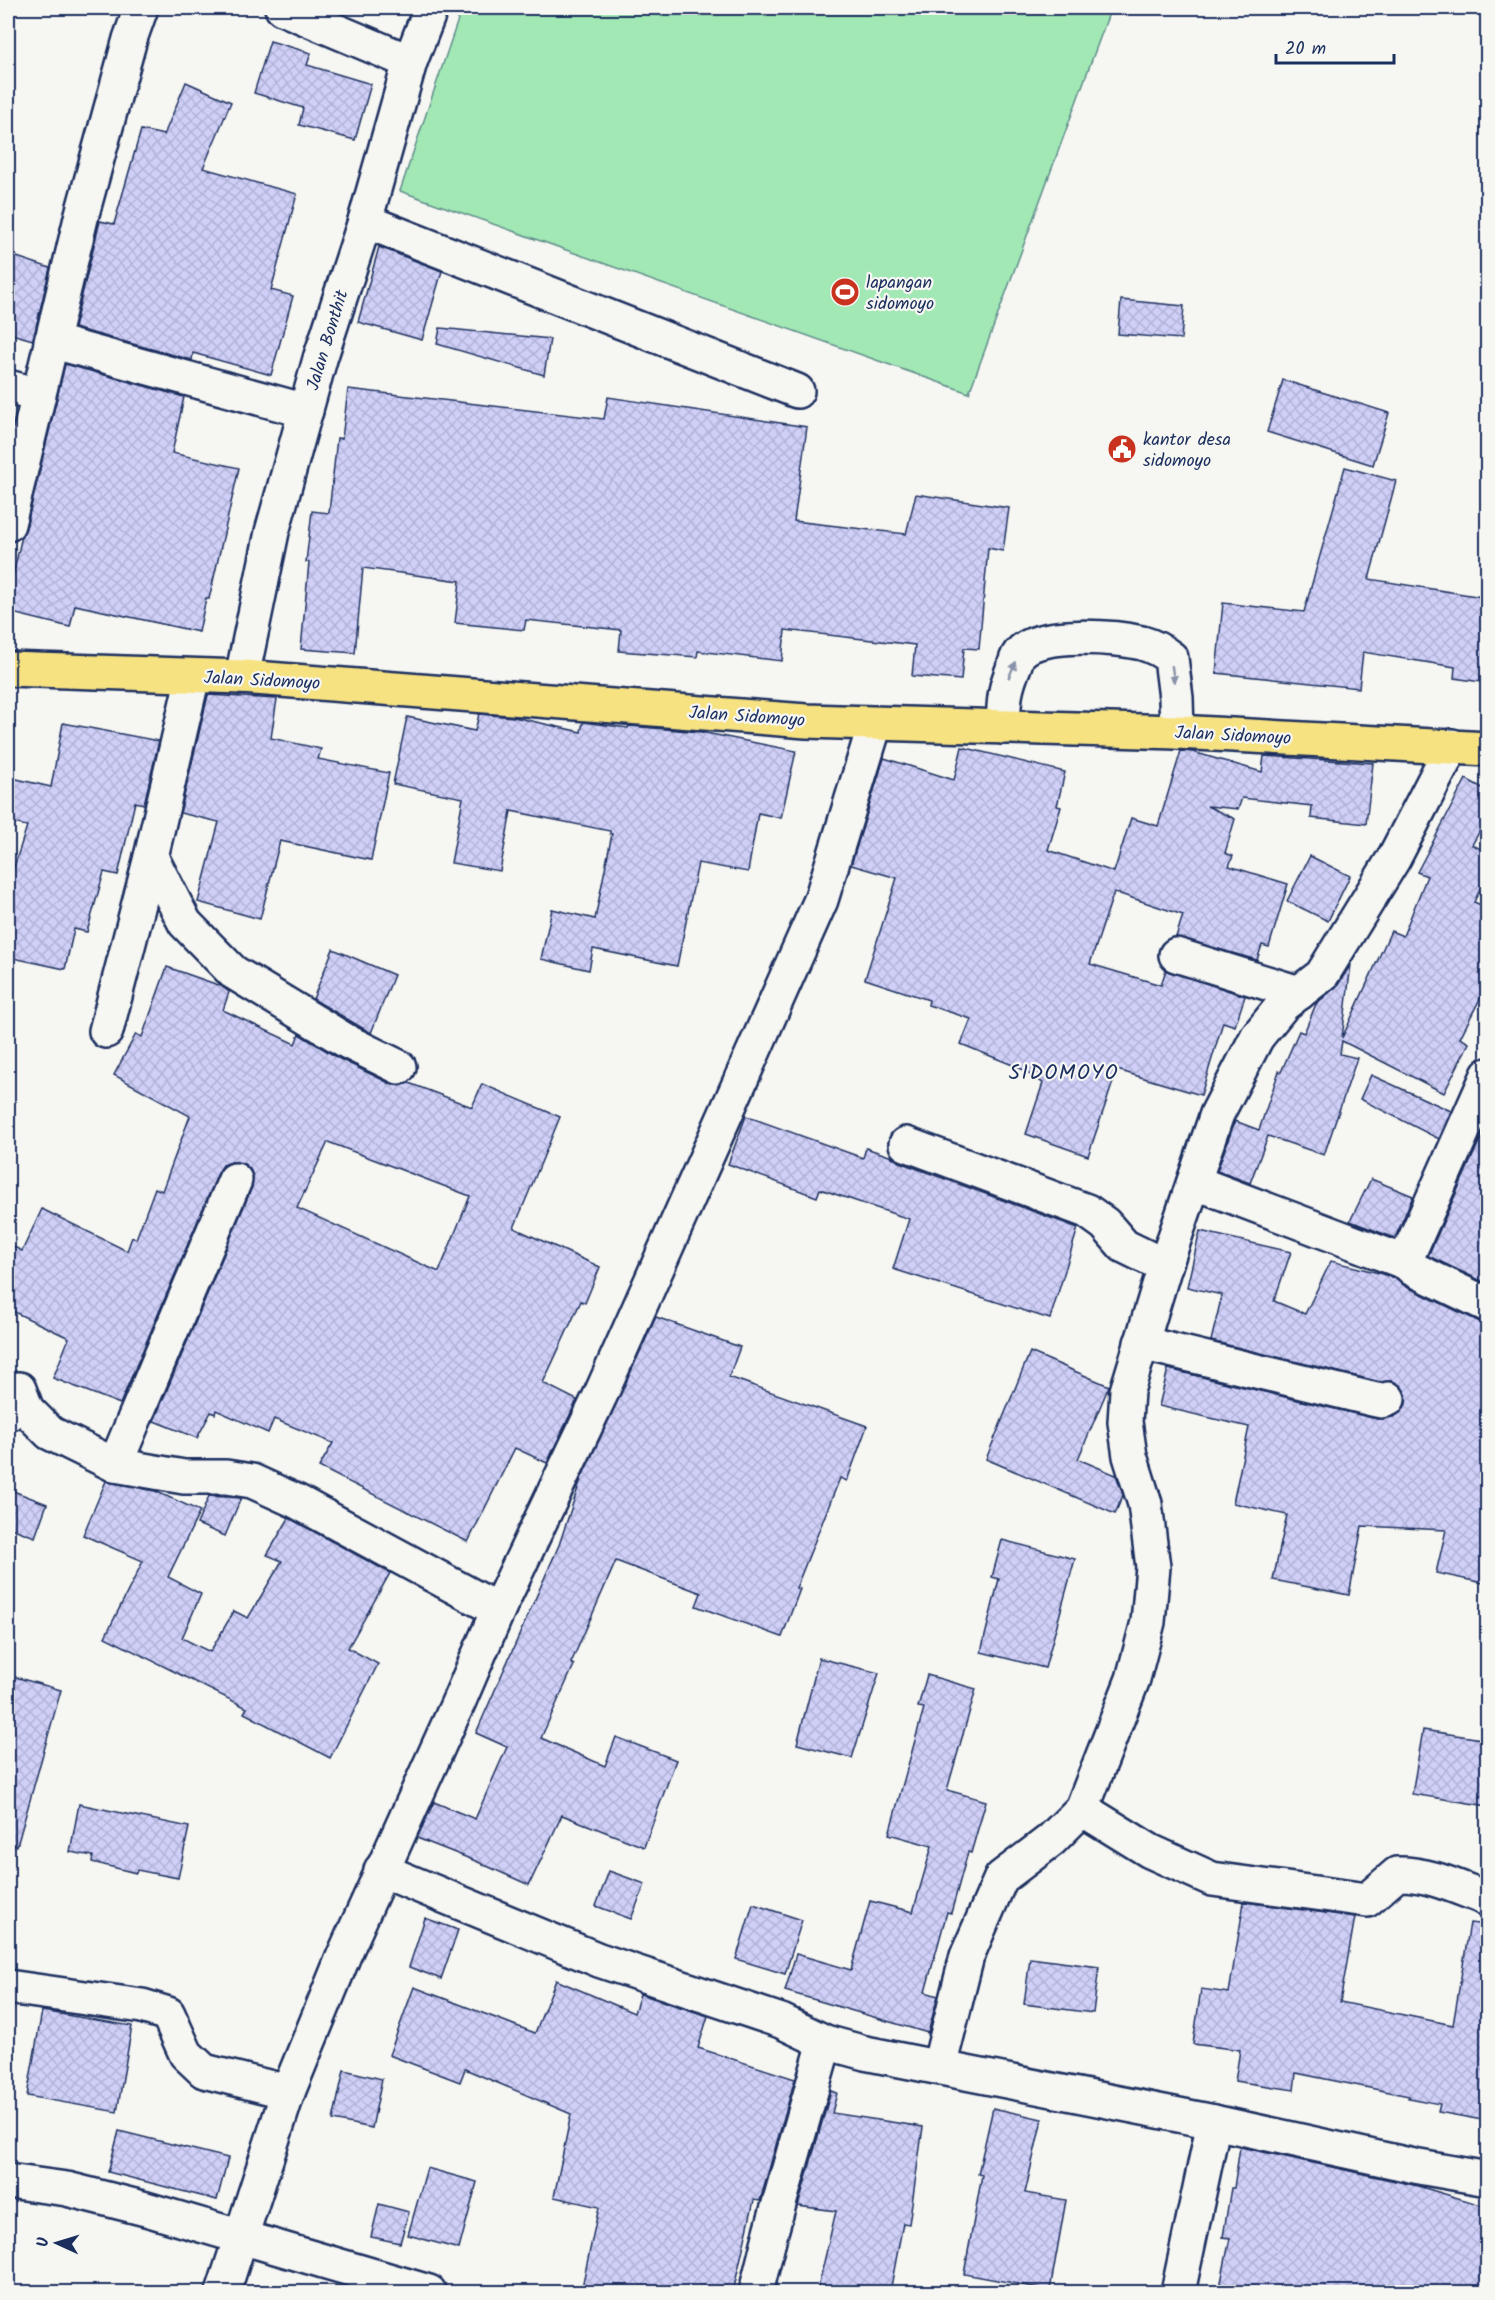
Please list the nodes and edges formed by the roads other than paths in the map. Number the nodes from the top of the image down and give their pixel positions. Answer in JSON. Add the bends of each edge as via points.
{"nodes":[{"id":1,"x":141,"y":8,"type":"edge"},
{"id":2,"x":282,"y":8,"type":"edge"},
{"id":3,"x":432,"y":8,"type":"edge"},
{"id":4,"x":410,"y":62,"type":"junction"},
{"id":5,"x":365,"y":220,"type":"junction"},
{"id":6,"x":51,"y":341,"type":"junction"},
{"id":7,"x":23,"y":391,"type":"edge"},
{"id":8,"x":797,"y":391,"type":"dead end"},
{"id":9,"x":306,"y":411,"type":"junction"},
{"id":10,"x":8,"y":524,"type":"edge"},
{"id":11,"x":8,"y":669,"type":"edge"},
{"id":12,"x":193,"y":676,"type":"junction"},
{"id":13,"x":242,"y":677,"type":"junction"},
{"id":14,"x":874,"y":724,"type":"junction"},
{"id":15,"x":1003,"y":727,"type":"junction"},
{"id":16,"x":1177,"y":732,"type":"junction"},
{"id":17,"x":1452,"y":746,"type":"junction"},
{"id":18,"x":1487,"y":749,"type":"edge"},
{"id":19,"x":151,"y":857,"type":"junction"},
{"id":20,"x":1176,"y":955,"type":"dead end"},
{"id":21,"x":1299,"y":993,"type":"junction"},
{"id":22,"x":106,"y":1031,"type":"dead end"},
{"id":23,"x":399,"y":1067,"type":"dead end"},
{"id":24,"x":1488,"y":1075,"type":"edge"},
{"id":25,"x":906,"y":1144,"type":"dead end"},
{"id":26,"x":235,"y":1180,"type":"dead end"},
{"id":27,"x":1194,"y":1182,"type":"junction"},
{"id":28,"x":1407,"y":1263,"type":"junction"},
{"id":29,"x":1165,"y":1266,"type":"junction"},
{"id":30,"x":1488,"y":1305,"type":"edge"},
{"id":31,"x":1141,"y":1343,"type":"junction"},
{"id":32,"x":11,"y":1394,"type":"edge"},
{"id":33,"x":1388,"y":1399,"type":"dead end"},
{"id":34,"x":115,"y":1465,"type":"junction"},
{"id":35,"x":498,"y":1610,"type":"junction"},
{"id":36,"x":1082,"y":1809,"type":"junction"},
{"id":37,"x":381,"y":1870,"type":"junction"},
{"id":38,"x":1488,"y":1899,"type":"edge"},
{"id":39,"x":8,"y":1987,"type":"edge"},
{"id":40,"x":825,"y":2042,"type":"junction"},
{"id":41,"x":939,"y":2067,"type":"junction"},
{"id":42,"x":288,"y":2092,"type":"junction"},
{"id":43,"x":1214,"y":2122,"type":"junction"},
{"id":44,"x":1488,"y":2180,"type":"edge"},
{"id":45,"x":8,"y":2181,"type":"edge"},
{"id":46,"x":240,"y":2236,"type":"junction"},
{"id":47,"x":223,"y":2292,"type":"edge"},
{"id":48,"x":429,"y":2292,"type":"edge"},
{"id":49,"x":756,"y":2292,"type":"edge"},
{"id":50,"x":1178,"y":2292,"type":"edge"}],
"edges":[{"from":1,"to":6,"type":"street","via":[[129,39]]},
{"from":2,"to":4,"type":"street"},
{"from":3,"to":4,"type":"street","name":"Jalan Bonthit"},
{"from":4,"to":5,"type":"street","name":"Jalan Bonthit"},
{"from":5,"to":8,"type":"street"},
{"from":5,"to":9,"type":"street","name":"Jalan Bonthit"},
{"from":6,"to":7,"type":"street"},
{"from":6,"to":9,"type":"street"},
{"from":7,"to":10,"type":"street"},
{"from":9,"to":13,"type":"street","name":"Jalan Bonthit","via":[[272,532]]},
{"from":11,"to":12,"type":"main road","name":"Jalan Sidomoyo"},
{"from":12,"to":13,"type":"main road","name":"Jalan Sidomoyo"},
{"from":12,"to":19,"type":"street"},
{"from":13,"to":14,"type":"main road","name":"Jalan Sidomoyo"},
{"from":14,"to":15,"type":"main road","name":"Jalan Sidomoyo"},
{"from":14,"to":35,"type":"street","via":[[822,900],[610,1375]]},
{"from":15,"to":16,"type":"main road","name":"Jalan Sidomoyo"},
{"from":15,"to":16,"type":"street","one_way":true,"via":[[1005,687],[1020,653],[1030,645],[1047,639],[1115,638],[1144,643],[1171,658]]},
{"from":16,"to":17,"type":"main road","name":"Jalan Sidomoyo"},
{"from":17,"to":18,"type":"main road","name":"Jalan Sidomoyo"},
{"from":17,"to":21,"type":"street","via":[[1394,858],[1322,975]]},
{"from":19,"to":22,"type":"street"},
{"from":19,"to":23,"type":"street","via":[[185,923],[233,972],[348,1042]]},
{"from":20,"to":21,"type":"street"},
{"from":21,"to":27,"type":"street","via":[[1283,1005],[1257,1037],[1217,1114]]},
{"from":24,"to":28,"type":"street"},
{"from":25,"to":29,"type":"street","via":[[1087,1211],[1106,1224],[1124,1246]]},
{"from":26,"to":34,"type":"street"},
{"from":27,"to":28,"type":"street"},
{"from":27,"to":29,"type":"street"},
{"from":28,"to":30,"type":"street"},
{"from":29,"to":31,"type":"street"},
{"from":31,"to":33,"type":"street","via":[[1372,1400]]},
{"from":31,"to":36,"type":"street","via":[[1127,1391],[1125,1422],[1130,1456],[1145,1504],[1153,1567],[1148,1622],[1133,1679]]},
{"from":32,"to":34,"type":"street","via":[[50,1433]]},
{"from":34,"to":35,"type":"street","via":[[184,1477],[252,1481]]},
{"from":35,"to":37,"type":"street"},
{"from":36,"to":38,"type":"street","via":[[1150,1851],[1212,1879],[1367,1900],[1397,1874],[1411,1874]]},
{"from":36,"to":41,"type":"street","via":[[1050,1840],[1000,1878],[967,1956]]},
{"from":37,"to":40,"type":"street","via":[[599,1960],[781,2021]]},
{"from":37,"to":42,"type":"street"},
{"from":39,"to":42,"type":"street","via":[[142,2006],[168,2014],[186,2054],[204,2071]]},
{"from":40,"to":41,"type":"street"},
{"from":40,"to":49,"type":"street"},
{"from":41,"to":43,"type":"street"},
{"from":42,"to":46,"type":"street"},
{"from":43,"to":44,"type":"street"},
{"from":43,"to":50,"type":"street"},
{"from":45,"to":46,"type":"street","via":[[67,2189]]},
{"from":46,"to":47,"type":"street"},
{"from":46,"to":48,"type":"street"}]}
